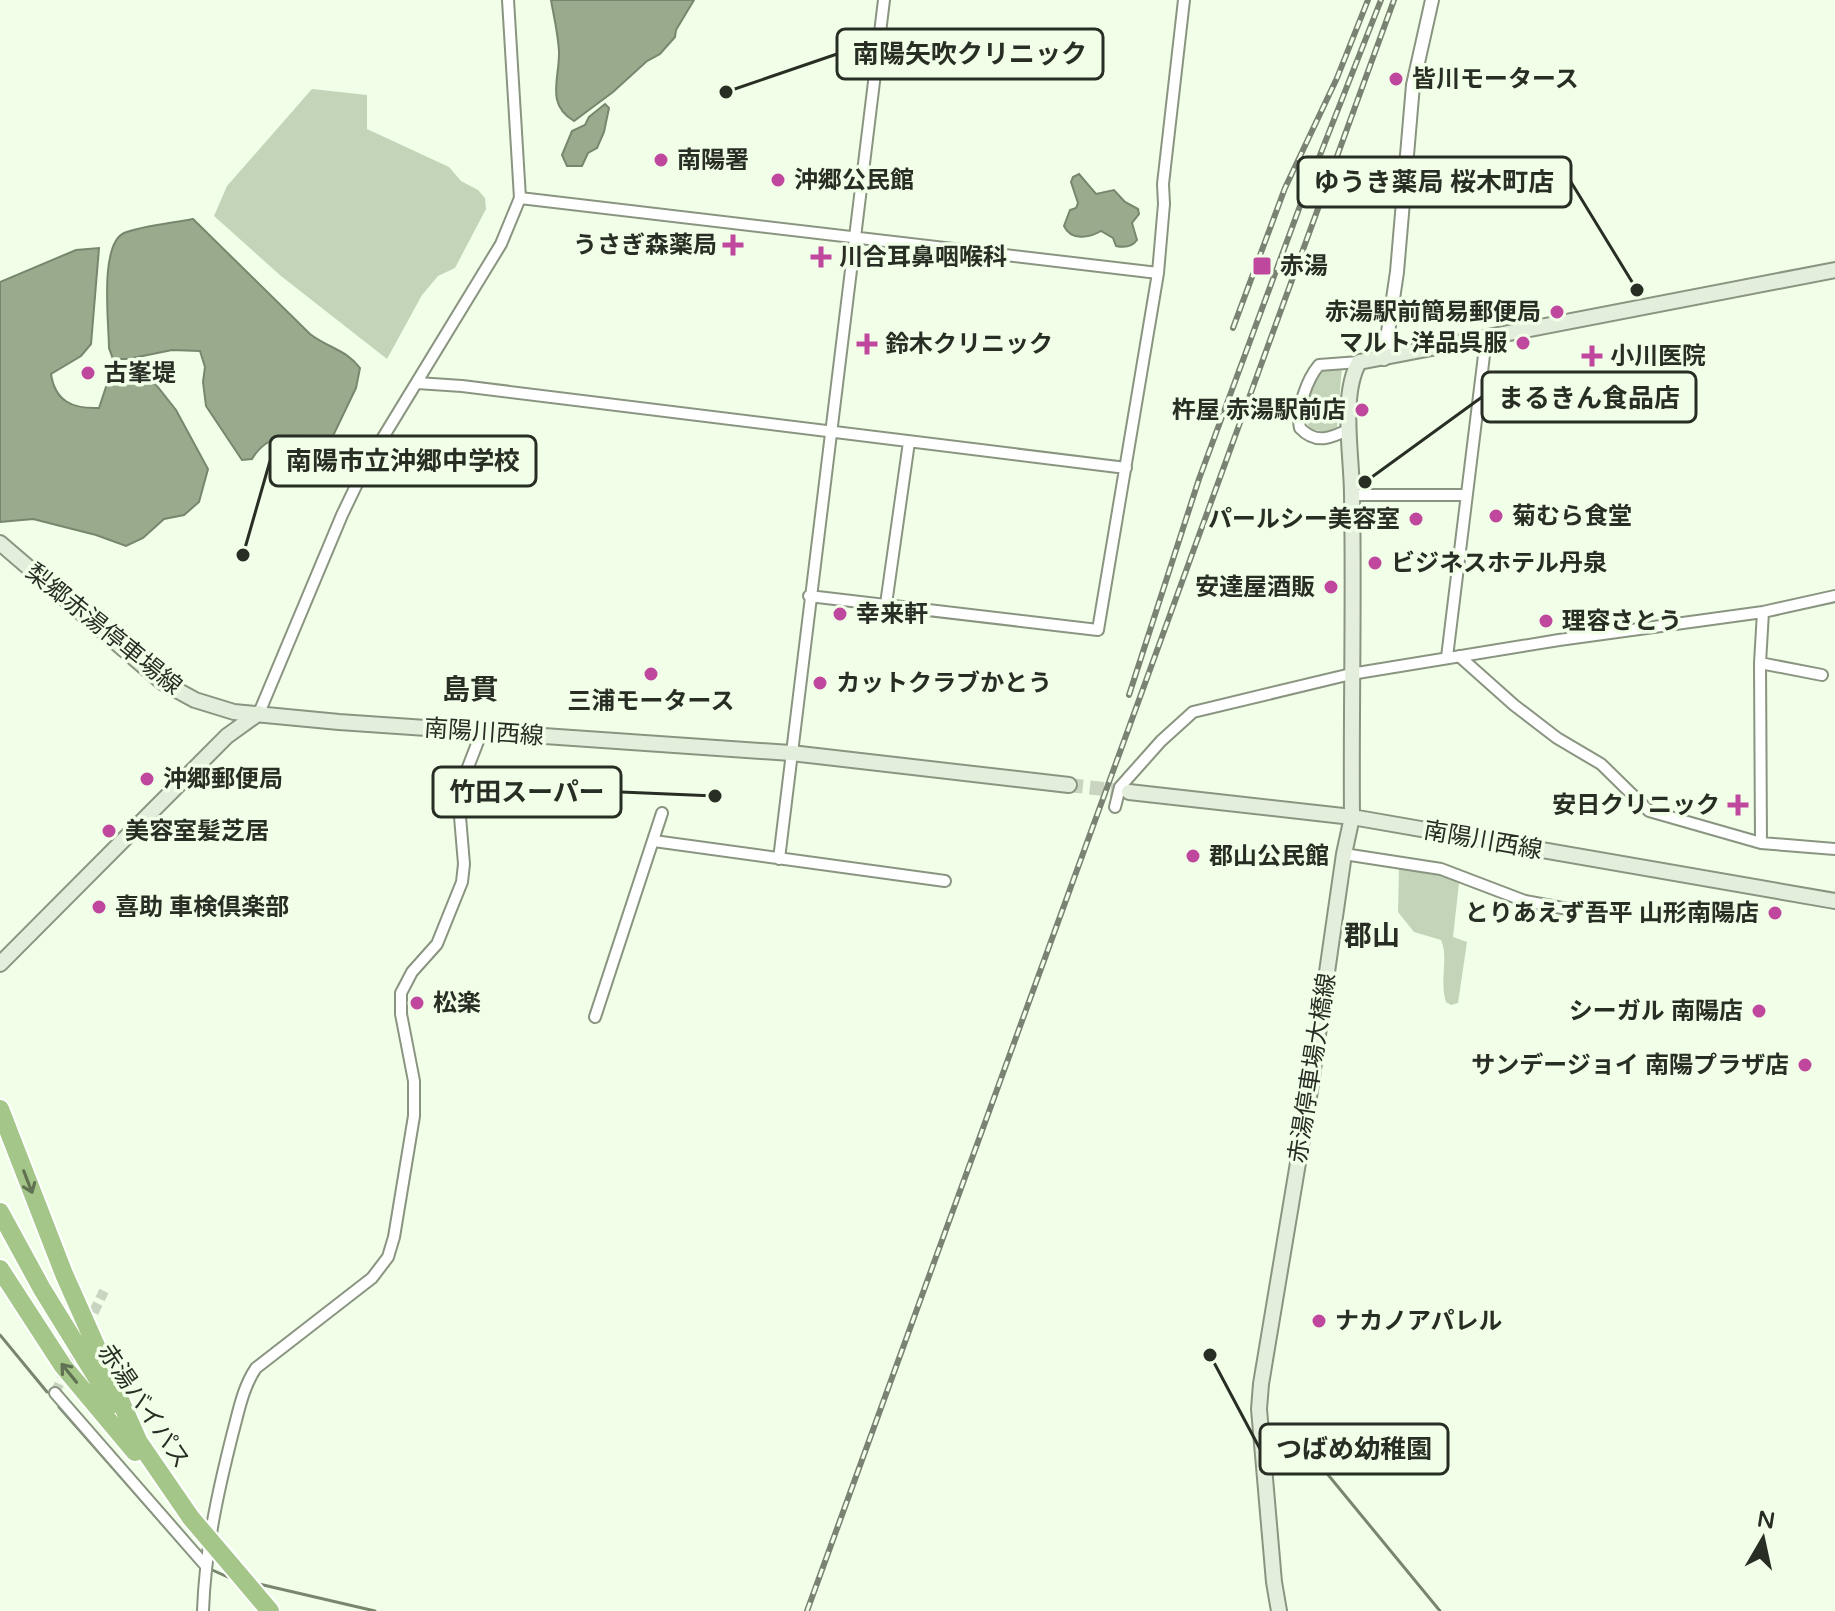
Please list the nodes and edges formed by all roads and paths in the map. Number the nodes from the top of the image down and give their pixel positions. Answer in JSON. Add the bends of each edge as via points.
{"nodes":[{"id":1,"x":508,"y":0,"type":"edge"},
{"id":2,"x":884,"y":0,"type":"edge"},
{"id":3,"x":1184,"y":0,"type":"edge"},
{"id":4,"x":1432,"y":0,"type":"edge"},
{"id":5,"x":520,"y":198,"type":"junction"},
{"id":6,"x":855,"y":236,"type":"junction"},
{"id":7,"x":1835,"y":270,"type":"edge"},
{"id":8,"x":1158,"y":273,"type":"junction"},
{"id":9,"x":1486,"y":339,"type":"junction"},
{"id":10,"x":1384,"y":359,"type":"junction"},
{"id":11,"x":1359,"y":362,"type":"junction"},
{"id":12,"x":417,"y":383,"type":"junction"},
{"id":13,"x":1350,"y":429,"type":"junction"},
{"id":14,"x":831,"y":432,"type":"junction"},
{"id":15,"x":909,"y":442,"type":"junction"},
{"id":16,"x":1126,"y":468,"type":"junction"},
{"id":17,"x":1352,"y":495,"type":"junction"},
{"id":18,"x":1466,"y":495,"type":"junction"},
{"id":19,"x":0,"y":543,"type":"edge"},
{"id":20,"x":809,"y":596,"type":"junction"},
{"id":21,"x":1835,"y":596,"type":"edge"},
{"id":22,"x":886,"y":604,"type":"junction"},
{"id":23,"x":1763,"y":612,"type":"junction"},
{"id":24,"x":1459,"y":656,"type":"junction"},
{"id":25,"x":1447,"y":657,"type":"junction"},
{"id":26,"x":1760,"y":663,"type":"junction"},
{"id":27,"x":1351,"y":674,"type":"junction"},
{"id":28,"x":1822,"y":675,"type":"dead end"},
{"id":29,"x":259,"y":713,"type":"junction"},
{"id":30,"x":482,"y":731,"type":"junction"},
{"id":31,"x":791,"y":753,"type":"junction"},
{"id":32,"x":1069,"y":785,"type":"tunnel mouth"},
{"id":33,"x":1129,"y":792,"type":"tunnel mouth"},
{"id":34,"x":1115,"y":807,"type":"dead end"},
{"id":35,"x":662,"y":813,"type":"dead end"},
{"id":36,"x":1352,"y":817,"type":"junction"},
{"id":37,"x":654,"y":841,"type":"junction"},
{"id":38,"x":1761,"y":843,"type":"junction"},
{"id":39,"x":1835,"y":849,"type":"edge"},
{"id":40,"x":1344,"y":854,"type":"junction"},
{"id":41,"x":779,"y":859,"type":"junction"},
{"id":42,"x":945,"y":881,"type":"dead end"},
{"id":43,"x":1835,"y":901,"type":"edge"},
{"id":44,"x":1573,"y":910,"type":"dead end"},
{"id":45,"x":0,"y":964,"type":"edge"},
{"id":46,"x":595,"y":1017,"type":"dead end"},
{"id":47,"x":0,"y":1109,"type":"edge"},
{"id":48,"x":0,"y":1212,"type":"edge"},
{"id":49,"x":0,"y":1269,"type":"edge"},
{"id":50,"x":55,"y":1393,"type":"dead end"},
{"id":51,"x":140,"y":1445,"type":"junction"},
{"id":52,"x":191,"y":1518,"type":"junction"},
{"id":53,"x":205,"y":1565,"type":"junction"},
{"id":54,"x":203,"y":1611,"type":"edge"},
{"id":55,"x":270,"y":1611,"type":"edge"},
{"id":56,"x":1279,"y":1611,"type":"edge"}],
"edges":[{"from":1,"to":5,"type":"street"},
{"from":2,"to":6,"type":"street"},
{"from":3,"to":8,"type":"street"},
{"from":4,"to":10,"type":"street","via":[[1413,85]]},
{"from":5,"to":6,"type":"street"},
{"from":5,"to":12,"type":"street","via":[[501,244]]},
{"from":6,"to":8,"type":"street"},
{"from":6,"to":14,"type":"street"},
{"from":7,"to":9,"type":"main road"},
{"from":8,"to":16,"type":"street"},
{"from":9,"to":10,"type":"main road"},
{"from":9,"to":18,"type":"street"},
{"from":10,"to":11,"type":"main road"},
{"from":11,"to":13,"type":"main road","name":"赤湯停車場大橋線","via":[[1349,393]]},
{"from":11,"to":13,"type":"street","via":[[1319,365],[1299,415],[1300,428],[1314,438],[1328,439]]},
{"from":12,"to":14,"type":"street"},
{"from":12,"to":29,"type":"street","via":[[342,515]]},
{"from":13,"to":17,"type":"main road","name":"赤湯停車場大橋線"},
{"from":14,"to":15,"type":"street"},
{"from":14,"to":20,"type":"street"},
{"from":15,"to":16,"type":"street"},
{"from":15,"to":22,"type":"street"},
{"from":16,"to":22,"type":"street","via":[[1098,630]]},
{"from":17,"to":18,"type":"street"},
{"from":17,"to":27,"type":"main road","name":"赤湯停車場大橋線"},
{"from":18,"to":25,"type":"street"},
{"from":19,"to":29,"type":"main road","name":"梨郷赤湯停車場線","via":[[162,682],[195,700]]},
{"from":20,"to":22,"type":"street"},
{"from":20,"to":31,"type":"street"},
{"from":21,"to":23,"type":"street"},
{"from":23,"to":24,"type":"street"},
{"from":23,"to":26,"type":"street"},
{"from":24,"to":25,"type":"street"},
{"from":24,"to":38,"type":"street","via":[[1557,738],[1601,764],[1649,811]]},
{"from":25,"to":27,"type":"street"},
{"from":26,"to":28,"type":"street"},
{"from":26,"to":38,"type":"street"},
{"from":27,"to":34,"type":"street","via":[[1193,712],[1120,787]]},
{"from":27,"to":36,"type":"main road","name":"赤湯停車場大橋線"},
{"from":29,"to":30,"type":"main road","name":"南陽川西線"},
{"from":29,"to":45,"type":"main road","via":[[227,736]]},
{"from":30,"to":31,"type":"main road","name":"南陽川西線"},
{"from":30,"to":53,"type":"street","via":[[458,793],[464,864],[459,890],[437,944],[401,993],[414,1116],[388,1257],[372,1278],[256,1368],[247,1381]]},
{"from":31,"to":32,"type":"main road","name":"南陽川西線"},
{"from":31,"to":41,"type":"street"},
{"from":33,"to":36,"type":"main road","name":"南陽川西線"},
{"from":35,"to":37,"type":"street"},
{"from":36,"to":40,"type":"main road","name":"赤湯停車場大橋線"},
{"from":36,"to":43,"type":"main road","name":"南陽川西線"},
{"from":37,"to":41,"type":"street"},
{"from":37,"to":46,"type":"street"},
{"from":38,"to":39,"type":"street"},
{"from":40,"to":44,"type":"street","via":[[1441,869],[1525,901]]},
{"from":40,"to":56,"type":"main road","name":"赤湯停車場大橋線","via":[[1261,1384],[1261,1443]]},
{"from":41,"to":42,"type":"street"},
{"from":47,"to":51,"type":"highway","one_way":true,"via":[[64,1274]]},
{"from":48,"to":51,"type":"highway","name":"赤湯バイパス"},
{"from":52,"to":49,"type":"highway","one_way":true,"via":[[63,1366]]},
{"from":50,"to":53,"type":"street"},
{"from":51,"to":52,"type":"highway","name":"赤湯バイパス"},
{"from":52,"to":55,"type":"highway","name":"赤湯バイパス","bridge":true},
{"from":53,"to":54,"type":"street"}]}
